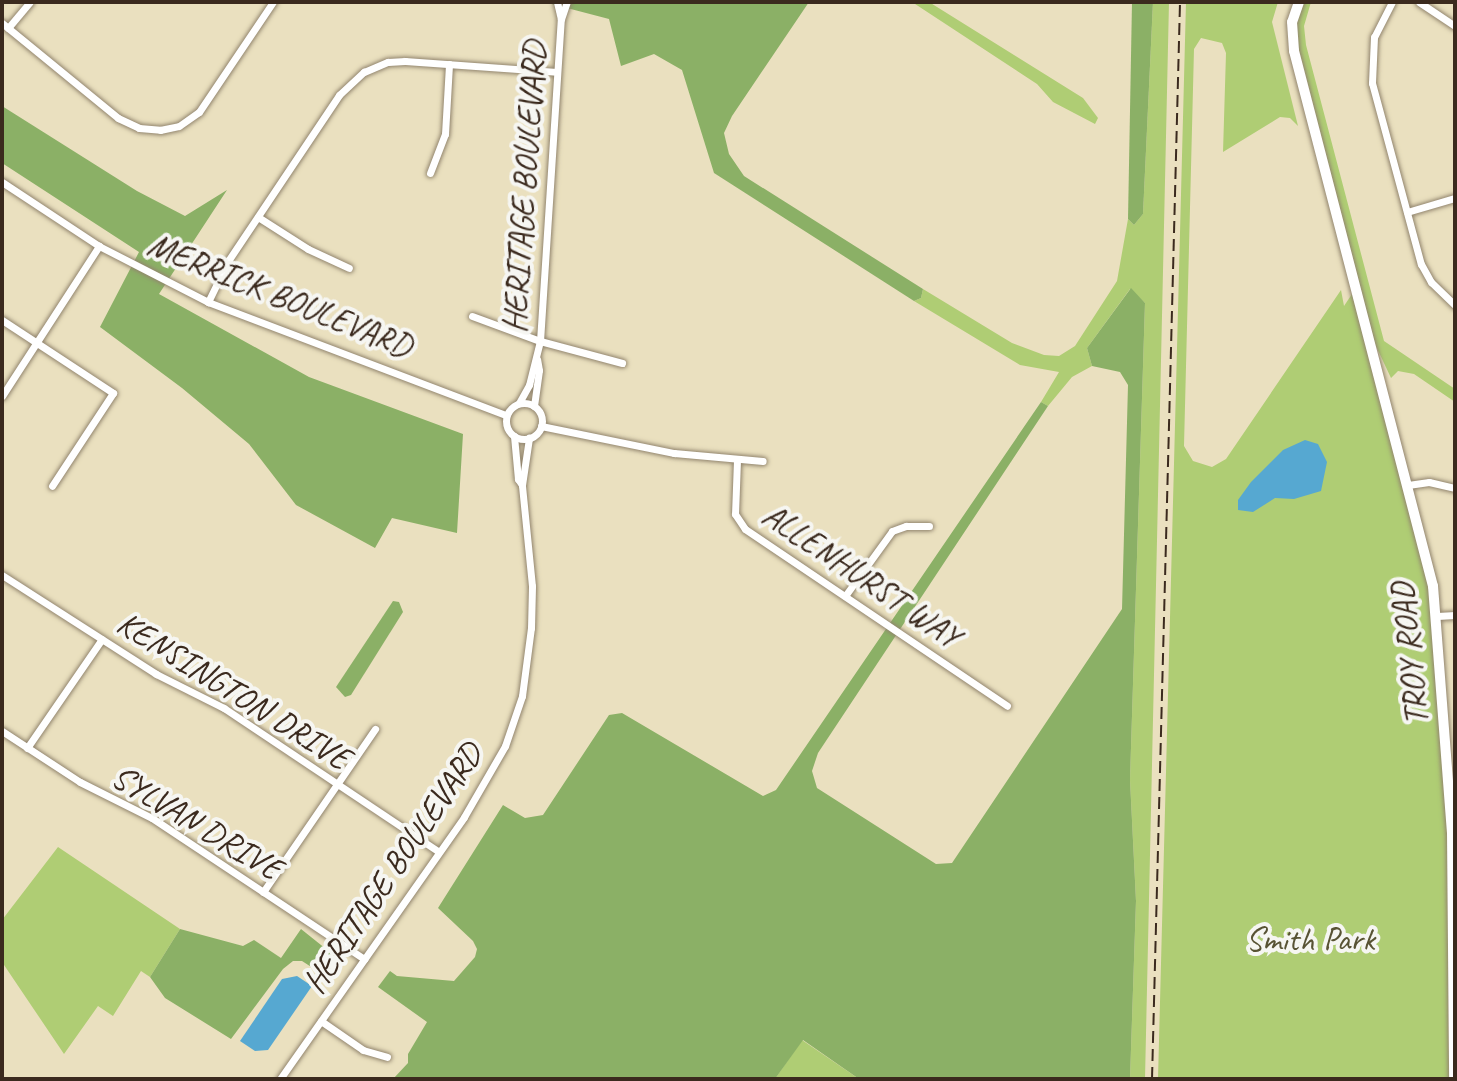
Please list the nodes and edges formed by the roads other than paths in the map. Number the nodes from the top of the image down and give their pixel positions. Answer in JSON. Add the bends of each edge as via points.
{"nodes":[{"id":1,"x":30,"y":2,"type":"edge"},
{"id":2,"x":273,"y":2,"type":"edge"},
{"id":3,"x":557,"y":2,"type":"edge"},
{"id":4,"x":567,"y":2,"type":"edge"},
{"id":5,"x":1299,"y":2,"type":"edge"},
{"id":6,"x":1392,"y":2,"type":"edge"},
{"id":7,"x":1419,"y":2,"type":"edge"},
{"id":8,"x":561,"y":19,"type":"junction"},
{"id":9,"x":5,"y":26,"type":"edge"},
{"id":10,"x":1455,"y":26,"type":"edge"},
{"id":11,"x":449,"y":64,"type":"junction"},
{"id":12,"x":557,"y":72,"type":"junction"},
{"id":13,"x":430,"y":173,"type":"dead end"},
{"id":14,"x":2,"y":182,"type":"edge"},
{"id":15,"x":1455,"y":198,"type":"edge"},
{"id":16,"x":1407,"y":212,"type":"junction"},
{"id":17,"x":258,"y":217,"type":"junction"},
{"id":18,"x":99,"y":246,"type":"junction"},
{"id":19,"x":349,"y":268,"type":"dead end"},
{"id":20,"x":208,"y":302,"type":"junction"},
{"id":21,"x":1455,"y":305,"type":"edge"},
{"id":22,"x":472,"y":316,"type":"dead end"},
{"id":23,"x":2,"y":320,"type":"edge"},
{"id":24,"x":540,"y":341,"type":"junction"},
{"id":25,"x":37,"y":343,"type":"junction"},
{"id":26,"x":537,"y":359,"type":"junction"},
{"id":27,"x":622,"y":363,"type":"dead end"},
{"id":28,"x":2,"y":396,"type":"edge"},
{"id":29,"x":519,"y":403,"type":"junction"},
{"id":30,"x":534,"y":406,"type":"junction"},
{"id":31,"x":506,"y":415,"type":"junction"},
{"id":32,"x":541,"y":426,"type":"junction"},
{"id":33,"x":514,"y":436,"type":"junction"},
{"id":34,"x":529,"y":438,"type":"junction"},
{"id":35,"x":737,"y":460,"type":"junction"},
{"id":36,"x":763,"y":461,"type":"dead end"},
{"id":37,"x":522,"y":485,"type":"junction"},
{"id":38,"x":1408,"y":485,"type":"junction"},
{"id":39,"x":52,"y":486,"type":"dead end"},
{"id":40,"x":1455,"y":488,"type":"edge"},
{"id":41,"x":929,"y":526,"type":"dead end"},
{"id":42,"x":2,"y":575,"type":"edge"},
{"id":43,"x":845,"y":596,"type":"junction"},
{"id":44,"x":1455,"y":615,"type":"edge"},
{"id":45,"x":1437,"y":616,"type":"junction"},
{"id":46,"x":102,"y":639,"type":"junction"},
{"id":47,"x":1007,"y":706,"type":"dead end"},
{"id":48,"x":375,"y":729,"type":"dead end"},
{"id":49,"x":2,"y":731,"type":"edge"},
{"id":50,"x":27,"y":748,"type":"junction"},
{"id":51,"x":338,"y":783,"type":"junction"},
{"id":52,"x":438,"y":851,"type":"junction"},
{"id":53,"x":263,"y":892,"type":"junction"},
{"id":54,"x":364,"y":959,"type":"junction"},
{"id":55,"x":321,"y":1021,"type":"junction"},
{"id":56,"x":387,"y":1057,"type":"dead end"},
{"id":57,"x":280,"y":1079,"type":"edge"},
{"id":58,"x":1454,"y":1079,"type":"edge"}],
"edges":[{"from":1,"to":9,"type":"street"},
{"from":2,"to":9,"type":"street","via":[[199,112],[179,126],[160,130],[118,118]]},
{"from":3,"to":8,"type":"street","name":"HERITAGE BOULEVARD"},
{"from":4,"to":8,"type":"street","name":"HERITAGE BOULEVARD"},
{"from":5,"to":38,"type":"street","name":"TROY ROAD","via":[[1292,22],[1294,51]]},
{"from":6,"to":16,"type":"street","via":[[1374,37],[1372,83]]},
{"from":7,"to":10,"type":"street"},
{"from":8,"to":12,"type":"street","name":"HERITAGE BOULEVARD"},
{"from":11,"to":12,"type":"street"},
{"from":11,"to":13,"type":"street","via":[[445,134]]},
{"from":11,"to":17,"type":"street","via":[[388,62],[353,79]]},
{"from":12,"to":24,"type":"street","name":"HERITAGE BOULEVARD"},
{"from":14,"to":18,"type":"street","name":"MERRICK BOULEVARD"},
{"from":15,"to":16,"type":"street"},
{"from":16,"to":21,"type":"street","via":[[1421,264]]},
{"from":17,"to":19,"type":"street"},
{"from":17,"to":20,"type":"street"},
{"from":18,"to":20,"type":"street","name":"MERRICK BOULEVARD"},
{"from":18,"to":25,"type":"street"},
{"from":20,"to":31,"type":"street","name":"MERRICK BOULEVARD"},
{"from":22,"to":24,"type":"street"},
{"from":23,"to":25,"type":"street"},
{"from":24,"to":26,"type":"street","name":"HERITAGE BOULEVARD"},
{"from":24,"to":27,"type":"street"},
{"from":25,"to":28,"type":"street"},
{"from":25,"to":39,"type":"street","via":[[113,393]]},
{"from":26,"to":29,"type":"street","name":"HERITAGE BOULEVARD"},
{"from":26,"to":30,"type":"street","name":"HERITAGE BOULEVARD"},
{"from":29,"to":30,"type":"street"},
{"from":29,"to":31,"type":"street"},
{"from":30,"to":32,"type":"street"},
{"from":31,"to":33,"type":"street","via":[[506,427]]},
{"from":32,"to":34,"type":"street"},
{"from":32,"to":35,"type":"street"},
{"from":33,"to":34,"type":"street"},
{"from":33,"to":37,"type":"street","name":"HERITAGE BOULEVARD"},
{"from":34,"to":37,"type":"street","name":"HERITAGE BOULEVARD"},
{"from":35,"to":36,"type":"street"},
{"from":35,"to":43,"type":"street","name":"ALLENHURST WAY","via":[[738,522]]},
{"from":37,"to":52,"type":"street","name":"HERITAGE BOULEVARD","via":[[532,586],[522,696],[486,782]]},
{"from":38,"to":40,"type":"street","via":[[1429,482]]},
{"from":38,"to":45,"type":"street","name":"TROY ROAD"},
{"from":41,"to":43,"type":"street","via":[[892,531]]},
{"from":42,"to":46,"type":"street","name":"KENSINGTON DRIVE"},
{"from":43,"to":47,"type":"street","name":"ALLENHURST WAY"},
{"from":44,"to":45,"type":"street"},
{"from":45,"to":58,"type":"street","name":"TROY ROAD","via":[[1452,832]]},
{"from":46,"to":50,"type":"street"},
{"from":46,"to":51,"type":"street","name":"KENSINGTON DRIVE","via":[[224,708]]},
{"from":48,"to":51,"type":"street"},
{"from":49,"to":50,"type":"street","name":"SYLVAN DRIVE"},
{"from":50,"to":53,"type":"street","name":"SYLVAN DRIVE","via":[[156,821]]},
{"from":51,"to":52,"type":"street","name":"KENSINGTON DRIVE"},
{"from":51,"to":53,"type":"street"},
{"from":52,"to":54,"type":"street","name":"HERITAGE BOULEVARD"},
{"from":53,"to":54,"type":"street","name":"SYLVAN DRIVE"},
{"from":54,"to":55,"type":"street","name":"HERITAGE BOULEVARD"},
{"from":55,"to":56,"type":"street","via":[[363,1050]]},
{"from":55,"to":57,"type":"street","name":"HERITAGE BOULEVARD"}]}
